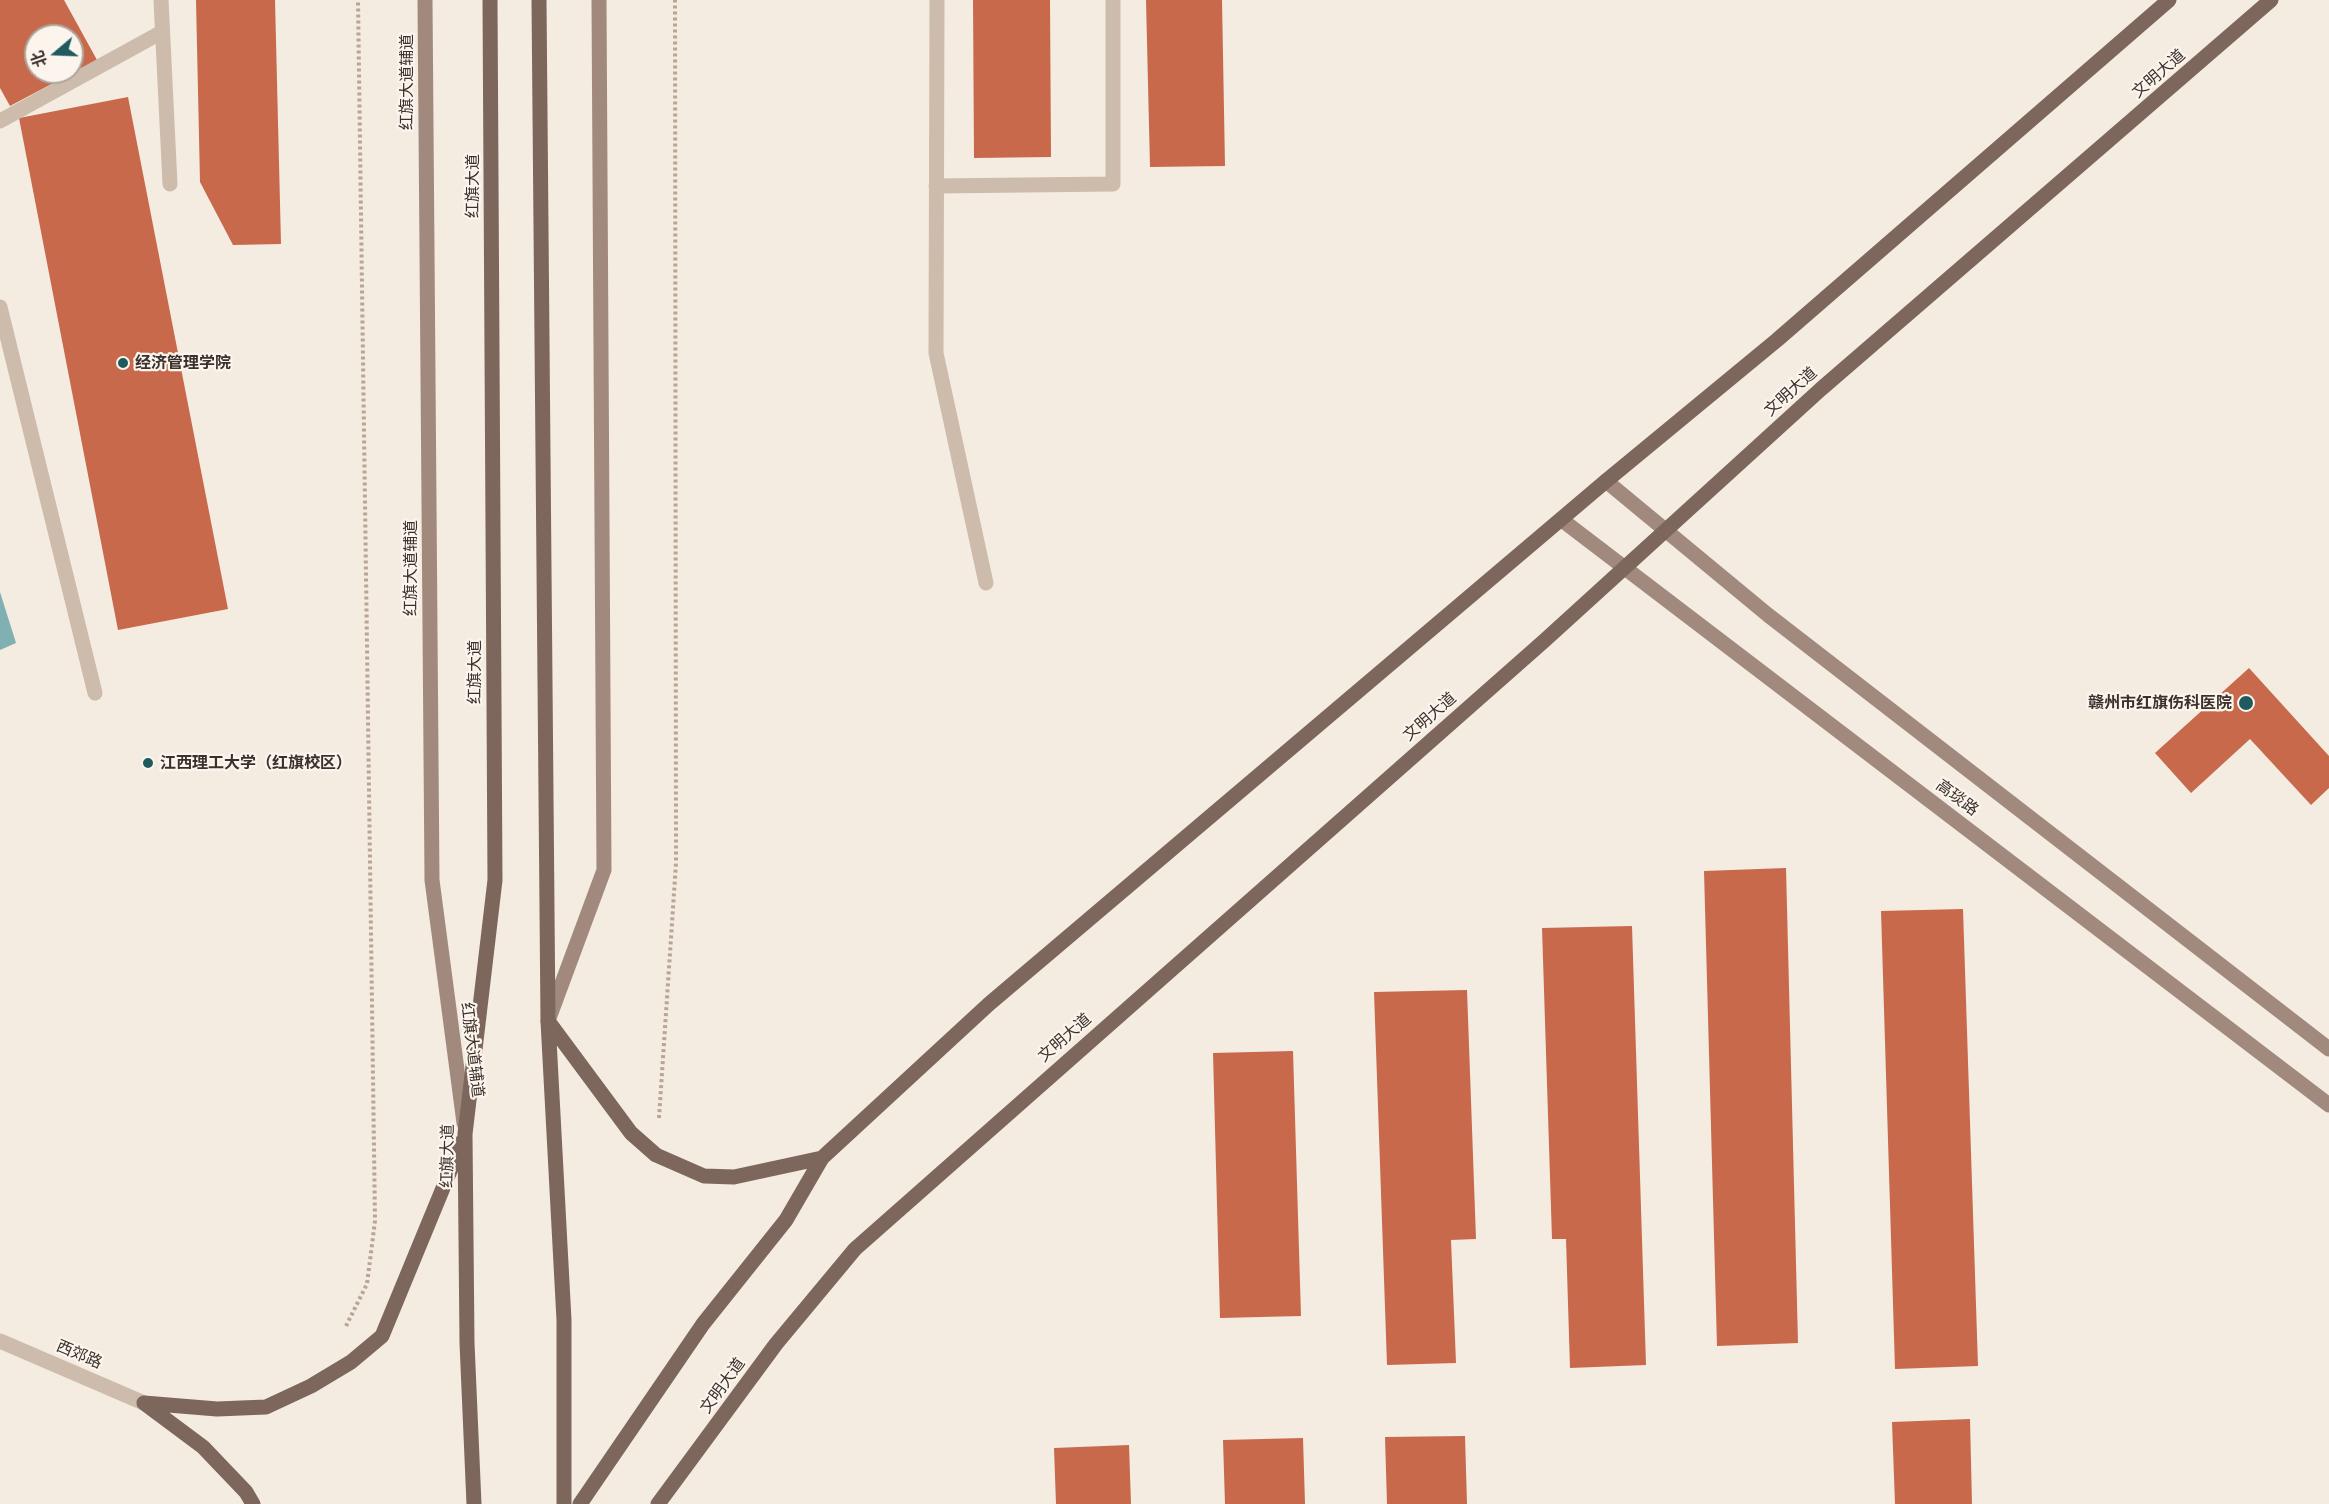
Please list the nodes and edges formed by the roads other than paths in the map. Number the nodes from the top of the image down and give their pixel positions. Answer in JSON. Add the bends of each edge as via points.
{"nodes":[{"id":1,"x":161,"y":0,"type":"edge"},
{"id":2,"x":425,"y":0,"type":"edge"},
{"id":3,"x":489,"y":0,"type":"edge"},
{"id":4,"x":538,"y":0,"type":"edge"},
{"id":5,"x":599,"y":0,"type":"edge"},
{"id":6,"x":937,"y":0,"type":"edge"},
{"id":7,"x":1113,"y":0,"type":"edge"},
{"id":8,"x":2169,"y":0,"type":"edge"},
{"id":9,"x":2271,"y":0,"type":"edge"},
{"id":10,"x":162,"y":32,"type":"junction"},
{"id":11,"x":0,"y":122,"type":"edge"},
{"id":12,"x":170,"y":184,"type":"dead end"},
{"id":13,"x":936,"y":186,"type":"junction"},
{"id":14,"x":0,"y":307,"type":"edge"},
{"id":15,"x":1606,"y":481,"type":"junction"},
{"id":16,"x":1562,"y":520,"type":"junction"},
{"id":17,"x":1666,"y":530,"type":"junction"},
{"id":18,"x":1625,"y":567,"type":"junction"},
{"id":19,"x":986,"y":583,"type":"dead end"},
{"id":20,"x":95,"y":693,"type":"dead end"},
{"id":21,"x":548,"y":1022,"type":"junction"},
{"id":22,"x":2329,"y":1048,"type":"edge"},
{"id":23,"x":2329,"y":1105,"type":"edge"},
{"id":24,"x":465,"y":1134,"type":"junction"},
{"id":25,"x":822,"y":1158,"type":"junction"},
{"id":26,"x":0,"y":1341,"type":"edge"},
{"id":27,"x":144,"y":1403,"type":"junction"},
{"id":28,"x":253,"y":1504,"type":"edge"},
{"id":29,"x":474,"y":1504,"type":"edge"},
{"id":30,"x":564,"y":1504,"type":"edge"},
{"id":31,"x":580,"y":1504,"type":"edge"},
{"id":32,"x":658,"y":1504,"type":"edge"}],
"edges":[{"from":1,"to":10,"type":"street"},
{"from":2,"to":24,"type":"main road","name":"红旗大道辅道","via":[[432,880]]},
{"from":3,"to":24,"type":"main road","name":"红旗大道","via":[[495,880]]},
{"from":4,"to":21,"type":"main road"},
{"from":5,"to":21,"type":"main road","via":[[604,870]]},
{"from":6,"to":13,"type":"street"},
{"from":7,"to":13,"type":"street","via":[[1113,184]]},
{"from":8,"to":15,"type":"main road","via":[[1777,340]]},
{"from":9,"to":17,"type":"main road","name":"文明大道","via":[[1821,389]]},
{"from":10,"to":11,"type":"street"},
{"from":10,"to":12,"type":"street"},
{"from":13,"to":19,"type":"street","via":[[936,353]]},
{"from":14,"to":20,"type":"street"},
{"from":15,"to":16,"type":"main road"},
{"from":15,"to":17,"type":"main road","name":"高琰路"},
{"from":16,"to":18,"type":"main road","name":"高琰路"},
{"from":16,"to":25,"type":"main road","via":[[989,1004]]},
{"from":17,"to":18,"type":"main road","name":"文明大道"},
{"from":17,"to":22,"type":"main road","name":"高琰路","via":[[1768,615]]},
{"from":18,"to":23,"type":"main road","name":"高琰路"},
{"from":18,"to":32,"type":"main road","name":"文明大道","via":[[855,1249],[776,1344]]},
{"from":21,"to":25,"type":"main road","via":[[631,1133],[656,1155],[704,1176],[734,1177]]},
{"from":21,"to":30,"type":"main road","via":[[564,1320]]},
{"from":24,"to":27,"type":"main road","via":[[382,1336],[351,1362],[266,1407],[217,1409]]},
{"from":24,"to":29,"type":"main road","name":"红旗大道","via":[[467,1343]]},
{"from":25,"to":31,"type":"main road","via":[[786,1220],[703,1324]]},
{"from":26,"to":27,"type":"street","name":"西郊路"},
{"from":27,"to":28,"type":"main road","via":[[203,1448]]}]}
